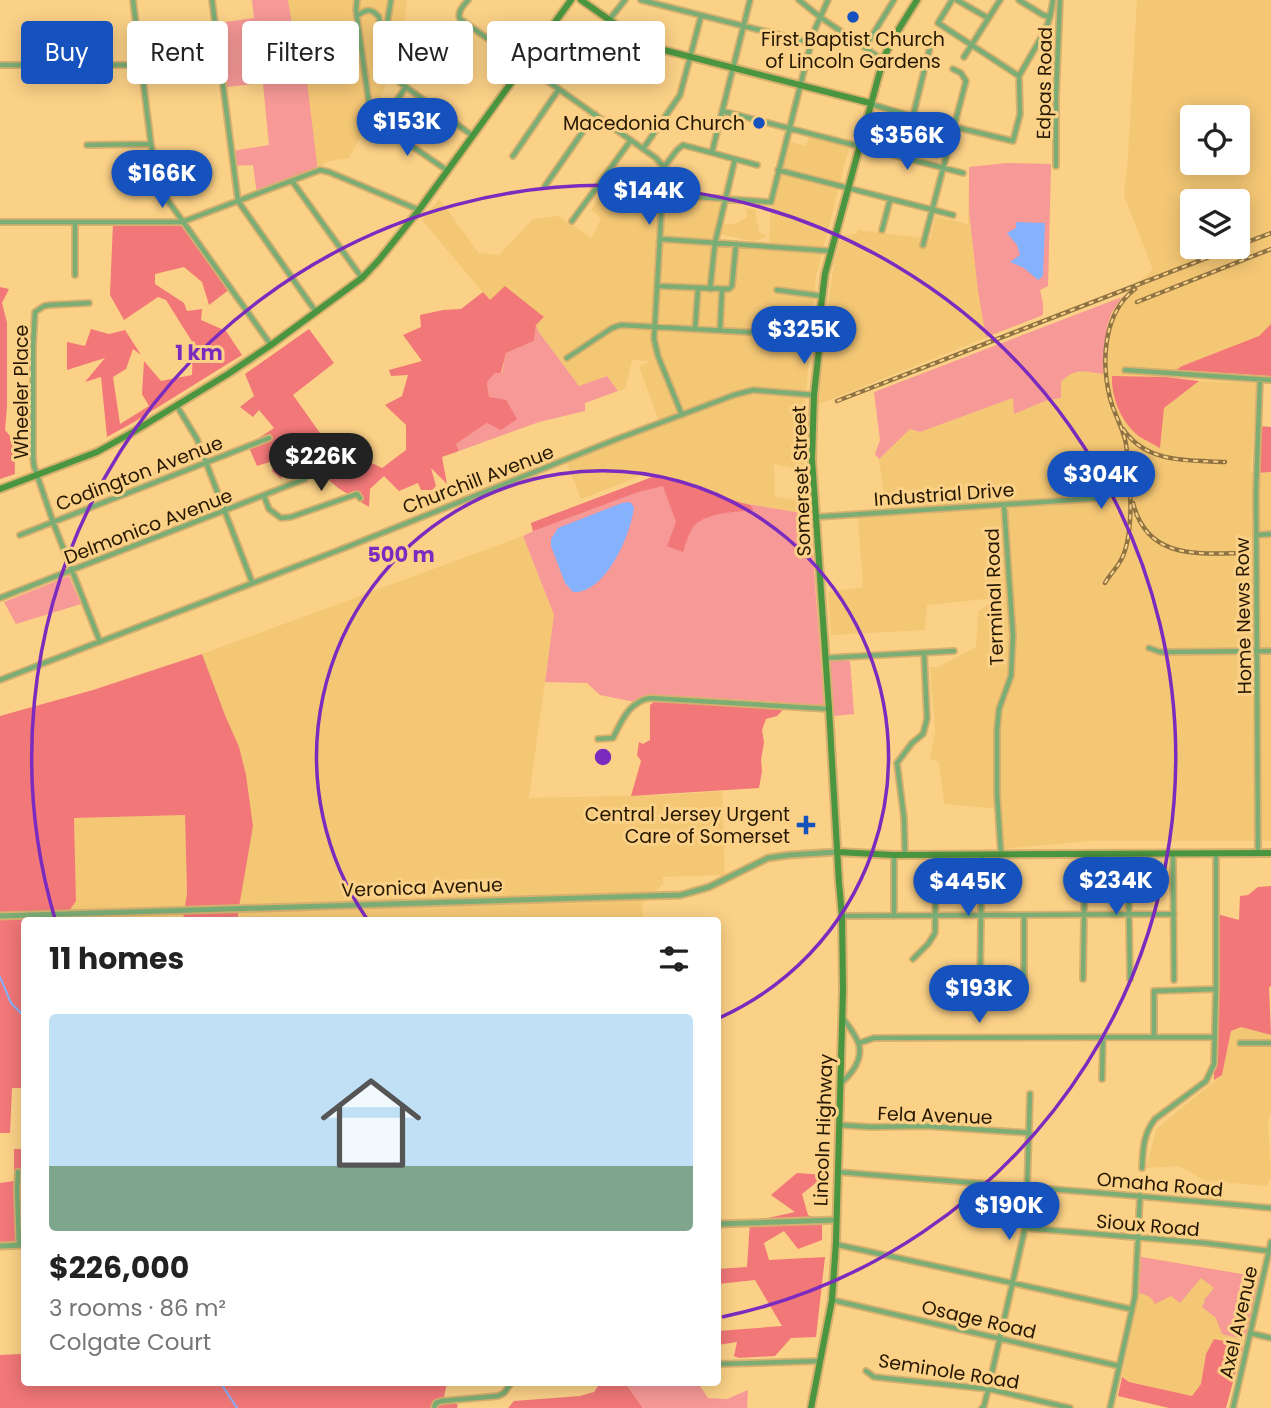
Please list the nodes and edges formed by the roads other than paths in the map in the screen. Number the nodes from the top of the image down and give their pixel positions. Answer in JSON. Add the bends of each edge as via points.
{"nodes":[{"id":1,"x":133,"y":0,"type":"edge"},
{"id":2,"x":212,"y":0,"type":"edge"},
{"id":3,"x":357,"y":0,"type":"edge"},
{"id":4,"x":391,"y":0,"type":"edge"},
{"id":5,"x":468,"y":0,"type":"edge"},
{"id":6,"x":570,"y":0,"type":"edge"},
{"id":7,"x":581,"y":0,"type":"edge"},
{"id":8,"x":625,"y":0,"type":"edge"},
{"id":9,"x":641,"y":0,"type":"edge"},
{"id":10,"x":750,"y":0,"type":"edge"},
{"id":11,"x":799,"y":0,"type":"edge"},
{"id":12,"x":828,"y":0,"type":"edge"},
{"id":13,"x":894,"y":0,"type":"edge"},
{"id":14,"x":917,"y":0,"type":"edge"},
{"id":15,"x":955,"y":0,"type":"edge"},
{"id":16,"x":1000,"y":0,"type":"edge"},
{"id":17,"x":1019,"y":0,"type":"edge"},
{"id":18,"x":1053,"y":0,"type":"edge"},
{"id":19,"x":1060,"y":0,"type":"edge"},
{"id":20,"x":660,"y":2,"type":"edge"},
{"id":21,"x":357,"y":16,"type":"junction"},
{"id":22,"x":701,"y":16,"type":"junction"},
{"id":23,"x":820,"y":17,"type":"junction"},
{"id":24,"x":1050,"y":18,"type":"junction"},
{"id":25,"x":988,"y":19,"type":"junction"},
{"id":26,"x":609,"y":20,"type":"junction"},
{"id":27,"x":136,"y":21,"type":"edge"},
{"id":28,"x":379,"y":21,"type":"edge"},
{"id":29,"x":388,"y":21,"type":"edge"},
{"id":30,"x":555,"y":21,"type":"edge"},
{"id":31,"x":743,"y":27,"type":"junction"},
{"id":32,"x":487,"y":38,"type":"edge"},
{"id":33,"x":811,"y":43,"type":"junction"},
{"id":34,"x":971,"y":45,"type":"junction"},
{"id":35,"x":865,"y":47,"type":"junction"},
{"id":36,"x":930,"y":47,"type":"dead end"},
{"id":37,"x":964,"y":57,"type":"dead end"},
{"id":38,"x":690,"y":58,"type":"junction"},
{"id":39,"x":883,"y":60,"type":"junction"},
{"id":40,"x":0,"y":65,"type":"edge"},
{"id":41,"x":127,"y":65,"type":"edge"},
{"id":42,"x":732,"y":68,"type":"junction"},
{"id":43,"x":953,"y":69,"type":"dead end"},
{"id":44,"x":1019,"y":76,"type":"junction"},
{"id":45,"x":144,"y":84,"type":"edge"},
{"id":46,"x":400,"y":84,"type":"edge"},
{"id":47,"x":510,"y":84,"type":"edge"},
{"id":48,"x":552,"y":84,"type":"edge"},
{"id":49,"x":800,"y":86,"type":"junction"},
{"id":50,"x":405,"y":88,"type":"junction"},
{"id":51,"x":559,"y":89,"type":"junction"},
{"id":52,"x":870,"y":103,"type":"junction"},
{"id":53,"x":722,"y":111,"type":"junction"},
{"id":54,"x":595,"y":114,"type":"junction"},
{"id":55,"x":913,"y":116,"type":"junction"},
{"id":56,"x":381,"y":125,"type":"junction"},
{"id":57,"x":954,"y":126,"type":"junction"},
{"id":58,"x":789,"y":128,"type":"junction"},
{"id":59,"x":473,"y":135,"type":"junction"},
{"id":60,"x":631,"y":140,"type":"junction"},
{"id":61,"x":151,"y":144,"type":"junction"},
{"id":62,"x":87,"y":145,"type":"dead end"},
{"id":63,"x":859,"y":145,"type":"junction"},
{"id":64,"x":643,"y":149,"type":"junction"},
{"id":65,"x":712,"y":152,"type":"junction"},
{"id":66,"x":513,"y":156,"type":"dead end"},
{"id":67,"x":735,"y":159,"type":"junction"},
{"id":68,"x":757,"y":165,"type":"dead end"},
{"id":69,"x":1056,"y":166,"type":"dead end"},
{"id":70,"x":664,"y":167,"type":"junction"},
{"id":71,"x":944,"y":167,"type":"junction"},
{"id":72,"x":778,"y":170,"type":"junction"},
{"id":73,"x":448,"y":171,"type":"junction"},
{"id":74,"x":963,"y":173,"type":"dead end"},
{"id":75,"x":292,"y":181,"type":"junction"},
{"id":76,"x":545,"y":186,"type":"dead end"},
{"id":77,"x":847,"y":188,"type":"junction"},
{"id":78,"x":624,"y":192,"type":"dead end"},
{"id":79,"x":664,"y":196,"type":"junction"},
{"id":80,"x":726,"y":200,"type":"junction"},
{"id":81,"x":890,"y":200,"type":"junction"},
{"id":82,"x":238,"y":201,"type":"junction"},
{"id":83,"x":419,"y":210,"type":"junction"},
{"id":84,"x":932,"y":210,"type":"junction"},
{"id":85,"x":953,"y":215,"type":"dead end"},
{"id":86,"x":572,"y":221,"type":"dead end"},
{"id":87,"x":0,"y":222,"type":"edge"},
{"id":88,"x":182,"y":222,"type":"junction"},
{"id":89,"x":75,"y":223,"type":"junction"},
{"id":90,"x":882,"y":230,"type":"dead end"},
{"id":91,"x":660,"y":239,"type":"junction"},
{"id":92,"x":715,"y":243,"type":"junction"},
{"id":93,"x":736,"y":244,"type":"junction"},
{"id":94,"x":923,"y":246,"type":"dead end"},
{"id":95,"x":831,"y":251,"type":"junction"},
{"id":96,"x":75,"y":275,"type":"dead end"},
{"id":97,"x":362,"y":278,"type":"junction"},
{"id":98,"x":657,"y":286,"type":"junction"},
{"id":99,"x":698,"y":288,"type":"junction"},
{"id":100,"x":710,"y":289,"type":"junction"},
{"id":101,"x":722,"y":289,"type":"junction"},
{"id":102,"x":777,"y":290,"type":"dead end"},
{"id":103,"x":822,"y":296,"type":"junction"},
{"id":104,"x":89,"y":303,"type":"dead end"},
{"id":105,"x":316,"y":312,"type":"junction"},
{"id":106,"x":654,"y":327,"type":"junction"},
{"id":107,"x":695,"y":329,"type":"junction"},
{"id":108,"x":720,"y":330,"type":"junction"},
{"id":109,"x":820,"y":340,"type":"junction"},
{"id":110,"x":271,"y":345,"type":"junction"},
{"id":111,"x":567,"y":358,"type":"dead end"},
{"id":112,"x":1125,"y":370,"type":"dead end"},
{"id":113,"x":1260,"y":380,"type":"junction"},
{"id":114,"x":1271,"y":380,"type":"edge"},
{"id":115,"x":814,"y":395,"type":"junction"},
{"id":116,"x":177,"y":406,"type":"junction"},
{"id":117,"x":682,"y":415,"type":"junction"},
{"id":118,"x":270,"y":438,"type":"dead end"},
{"id":119,"x":205,"y":462,"type":"junction"},
{"id":120,"x":37,"y":475,"type":"junction"},
{"id":121,"x":305,"y":479,"type":"dead end"},
{"id":122,"x":0,"y":489,"type":"edge"},
{"id":123,"x":1114,"y":492,"type":"dead end"},
{"id":124,"x":264,"y":496,"type":"junction"},
{"id":125,"x":360,"y":498,"type":"dead end"},
{"id":126,"x":1004,"y":505,"type":"junction"},
{"id":127,"x":224,"y":512,"type":"junction"},
{"id":128,"x":816,"y":517,"type":"junction"},
{"id":129,"x":53,"y":522,"type":"junction"},
{"id":130,"x":1271,"y":534,"type":"edge"},
{"id":131,"x":20,"y":535,"type":"dead end"},
{"id":132,"x":1256,"y":535,"type":"junction"},
{"id":133,"x":72,"y":570,"type":"junction"},
{"id":134,"x":253,"y":582,"type":"junction"},
{"id":135,"x":0,"y":598,"type":"edge"},
{"id":136,"x":100,"y":642,"type":"junction"},
{"id":137,"x":1149,"y":648,"type":"dead end"},
{"id":138,"x":954,"y":651,"type":"dead end"},
{"id":139,"x":1256,"y":651,"type":"junction"},
{"id":140,"x":1271,"y":651,"type":"edge"},
{"id":141,"x":924,"y":653,"type":"junction"},
{"id":142,"x":826,"y":658,"type":"junction"},
{"id":143,"x":0,"y":680,"type":"edge"},
{"id":144,"x":829,"y":709,"type":"junction"},
{"id":145,"x":598,"y":739,"type":"dead end"},
{"id":146,"x":837,"y":852,"type":"junction"},
{"id":147,"x":1128,"y":853,"type":"junction"},
{"id":148,"x":1173,"y":853,"type":"junction"},
{"id":149,"x":1216,"y":853,"type":"junction"},
{"id":150,"x":1258,"y":853,"type":"junction"},
{"id":151,"x":1271,"y":853,"type":"edge"},
{"id":152,"x":982,"y":854,"type":"junction"},
{"id":153,"x":1001,"y":854,"type":"junction"},
{"id":154,"x":1085,"y":854,"type":"junction"},
{"id":155,"x":894,"y":855,"type":"junction"},
{"id":156,"x":905,"y":855,"type":"junction"},
{"id":157,"x":936,"y":855,"type":"junction"},
{"id":158,"x":1129,"y":914,"type":"junction"},
{"id":159,"x":1174,"y":914,"type":"junction"},
{"id":160,"x":936,"y":915,"type":"junction"},
{"id":161,"x":981,"y":915,"type":"junction"},
{"id":162,"x":1024,"y":915,"type":"junction"},
{"id":163,"x":1084,"y":915,"type":"junction"},
{"id":164,"x":0,"y":916,"type":"edge"},
{"id":165,"x":842,"y":916,"type":"junction"},
{"id":166,"x":894,"y":916,"type":"junction"},
{"id":167,"x":913,"y":959,"type":"dead end"},
{"id":168,"x":1083,"y":979,"type":"dead end"},
{"id":169,"x":1130,"y":979,"type":"dead end"},
{"id":170,"x":1174,"y":980,"type":"dead end"},
{"id":171,"x":980,"y":982,"type":"dead end"},
{"id":172,"x":1024,"y":983,"type":"dead end"},
{"id":173,"x":1216,"y":989,"type":"junction"},
{"id":174,"x":842,"y":1016,"type":"junction"},
{"id":175,"x":1103,"y":1037,"type":"junction"},
{"id":176,"x":1154,"y":1037,"type":"junction"},
{"id":177,"x":1215,"y":1037,"type":"junction"},
{"id":178,"x":859,"y":1043,"type":"junction"},
{"id":179,"x":1240,"y":1043,"type":"dead end"},
{"id":180,"x":1271,"y":1043,"type":"edge"},
{"id":181,"x":1102,"y":1079,"type":"dead end"},
{"id":182,"x":840,"y":1084,"type":"junction"},
{"id":183,"x":1030,"y":1094,"type":"dead end"},
{"id":184,"x":839,"y":1125,"type":"junction"},
{"id":185,"x":1030,"y":1133,"type":"junction"},
{"id":186,"x":1142,"y":1168,"type":"dead end"},
{"id":187,"x":18,"y":1172,"type":"dead end"},
{"id":188,"x":838,"y":1172,"type":"junction"},
{"id":189,"x":1028,"y":1188,"type":"junction"},
{"id":190,"x":1140,"y":1195,"type":"junction"},
{"id":191,"x":1271,"y":1208,"type":"edge"},
{"id":192,"x":836,"y":1220,"type":"junction"},
{"id":193,"x":721,"y":1224,"type":"edge"},
{"id":194,"x":1025,"y":1228,"type":"junction"},
{"id":195,"x":21,"y":1234,"type":"edge"},
{"id":196,"x":1138,"y":1238,"type":"junction"},
{"id":197,"x":836,"y":1241,"type":"junction"},
{"id":198,"x":1271,"y":1242,"type":"edge"},
{"id":199,"x":21,"y":1245,"type":"edge"},
{"id":200,"x":0,"y":1246,"type":"edge"},
{"id":201,"x":1269,"y":1251,"type":"junction"},
{"id":202,"x":1013,"y":1283,"type":"junction"},
{"id":203,"x":832,"y":1300,"type":"junction"},
{"id":204,"x":1132,"y":1309,"type":"junction"},
{"id":205,"x":1250,"y":1333,"type":"junction"},
{"id":206,"x":1000,"y":1338,"type":"junction"},
{"id":207,"x":1271,"y":1338,"type":"edge"},
{"id":208,"x":821,"y":1361,"type":"junction"},
{"id":209,"x":721,"y":1364,"type":"edge"},
{"id":210,"x":1119,"y":1366,"type":"junction"},
{"id":211,"x":866,"y":1371,"type":"dead end"},
{"id":212,"x":509,"y":1386,"type":"edge"},
{"id":213,"x":989,"y":1389,"type":"junction"},
{"id":214,"x":434,"y":1408,"type":"edge"},
{"id":215,"x":811,"y":1408,"type":"edge"},
{"id":216,"x":982,"y":1408,"type":"edge"},
{"id":217,"x":1070,"y":1408,"type":"edge"},
{"id":218,"x":1110,"y":1408,"type":"edge"},
{"id":219,"x":1233,"y":1408,"type":"edge"}],
"edges":[{"from":1,"to":27,"type":"street"},
{"from":2,"to":82,"type":"street"},
{"from":3,"to":21,"type":"street"},
{"from":4,"to":29,"type":"street"},
{"from":5,"to":32,"type":"street","via":[[459,17]]},
{"from":6,"to":30,"type":"main road"},
{"from":7,"to":26,"type":"main road"},
{"from":8,"to":26,"type":"street"},
{"from":9,"to":20,"type":"street"},
{"from":10,"to":31,"type":"street"},
{"from":11,"to":23,"type":"street"},
{"from":12,"to":23,"type":"street"},
{"from":13,"to":35,"type":"street"},
{"from":14,"to":39,"type":"main road","name":"Somerset Street"},
{"from":15,"to":25,"type":"street"},
{"from":15,"to":34,"type":"street","via":[[938,23]]},
{"from":16,"to":25,"type":"street"},
{"from":17,"to":24,"type":"street"},
{"from":18,"to":24,"type":"street"},
{"from":19,"to":69,"type":"street","name":"Edpas Road"},
{"from":20,"to":22,"type":"street"},
{"from":21,"to":28,"type":"street","via":[[369,10]]},
{"from":21,"to":56,"type":"street","via":[[370,111]]},
{"from":22,"to":31,"type":"street"},
{"from":22,"to":38,"type":"street"},
{"from":23,"to":33,"type":"street"},
{"from":23,"to":35,"type":"street"},
{"from":24,"to":44,"type":"street"},
{"from":25,"to":34,"type":"street"},
{"from":26,"to":38,"type":"main road","via":[[639,40]]},
{"from":31,"to":33,"type":"street"},
{"from":31,"to":42,"type":"street"},
{"from":33,"to":49,"type":"street"},
{"from":34,"to":37,"type":"street"},
{"from":34,"to":44,"type":"street"},
{"from":35,"to":39,"type":"street"},
{"from":36,"to":55,"type":"street"},
{"from":38,"to":42,"type":"main road"},
{"from":38,"to":64,"type":"street","via":[[678,100]]},
{"from":39,"to":52,"type":"main road","name":"Somerset Street"},
{"from":40,"to":41,"type":"street"},
{"from":42,"to":49,"type":"main road"},
{"from":42,"to":53,"type":"street"},
{"from":43,"to":57,"type":"street","via":[[966,79]]},
{"from":44,"to":57,"type":"street","via":[[1020,114],[1013,141]]},
{"from":45,"to":61,"type":"street"},
{"from":46,"to":50,"type":"street"},
{"from":47,"to":59,"type":"main road"},
{"from":48,"to":51,"type":"street"},
{"from":49,"to":52,"type":"main road"},
{"from":49,"to":58,"type":"street"},
{"from":50,"to":56,"type":"street"},
{"from":50,"to":59,"type":"street"},
{"from":51,"to":54,"type":"street"},
{"from":51,"to":66,"type":"street"},
{"from":52,"to":55,"type":"street"},
{"from":52,"to":63,"type":"main road","name":"Somerset Street"},
{"from":53,"to":58,"type":"street"},
{"from":53,"to":65,"type":"street"},
{"from":54,"to":60,"type":"street"},
{"from":54,"to":76,"type":"street"},
{"from":55,"to":57,"type":"street"},
{"from":56,"to":73,"type":"street"},
{"from":57,"to":71,"type":"street"},
{"from":58,"to":63,"type":"street"},
{"from":58,"to":72,"type":"street"},
{"from":59,"to":73,"type":"main road"},
{"from":60,"to":64,"type":"street"},
{"from":60,"to":86,"type":"street"},
{"from":61,"to":62,"type":"street"},
{"from":61,"to":88,"type":"street","via":[[159,188]]},
{"from":63,"to":71,"type":"street"},
{"from":63,"to":77,"type":"main road","name":"Somerset Street"},
{"from":64,"to":70,"type":"street"},
{"from":65,"to":67,"type":"street"},
{"from":65,"to":70,"type":"street","via":[[683,145]]},
{"from":67,"to":68,"type":"street"},
{"from":67,"to":80,"type":"street"},
{"from":70,"to":79,"type":"street"},
{"from":71,"to":74,"type":"street"},
{"from":71,"to":84,"type":"street"},
{"from":72,"to":77,"type":"street"},
{"from":72,"to":80,"type":"street","via":[[771,202]]},
{"from":73,"to":83,"type":"main road"},
{"from":75,"to":82,"type":"street"},
{"from":75,"to":83,"type":"street","via":[[320,170]]},
{"from":75,"to":97,"type":"street"},
{"from":77,"to":81,"type":"street"},
{"from":77,"to":95,"type":"main road","name":"Somerset Street"},
{"from":78,"to":79,"type":"street"},
{"from":79,"to":80,"type":"street"},
{"from":79,"to":91,"type":"street"},
{"from":80,"to":92,"type":"street"},
{"from":81,"to":84,"type":"street"},
{"from":81,"to":90,"type":"street"},
{"from":82,"to":88,"type":"street"},
{"from":82,"to":105,"type":"street"},
{"from":83,"to":97,"type":"main road"},
{"from":84,"to":85,"type":"street"},
{"from":84,"to":94,"type":"street"},
{"from":87,"to":89,"type":"street"},
{"from":88,"to":89,"type":"street"},
{"from":88,"to":110,"type":"street"},
{"from":89,"to":96,"type":"street"},
{"from":91,"to":92,"type":"street"},
{"from":91,"to":98,"type":"street"},
{"from":92,"to":93,"type":"street"},
{"from":92,"to":100,"type":"street"},
{"from":93,"to":95,"type":"street"},
{"from":93,"to":101,"type":"street","via":[[732,286]]},
{"from":95,"to":103,"type":"main road","name":"Somerset Street"},
{"from":97,"to":105,"type":"main road"},
{"from":98,"to":99,"type":"street"},
{"from":98,"to":106,"type":"street"},
{"from":99,"to":100,"type":"street"},
{"from":99,"to":107,"type":"street"},
{"from":100,"to":101,"type":"street"},
{"from":101,"to":108,"type":"street"},
{"from":102,"to":103,"type":"street"},
{"from":103,"to":109,"type":"main road","name":"Somerset Street"},
{"from":104,"to":120,"type":"street","name":"Wheeler Place","via":[[50,305],[36,312],[33,458]]},
{"from":105,"to":110,"type":"main road"},
{"from":106,"to":107,"type":"street"},
{"from":106,"to":111,"type":"street","via":[[612,328]]},
{"from":106,"to":117,"type":"street","via":[[658,356]]},
{"from":107,"to":108,"type":"street"},
{"from":108,"to":109,"type":"street"},
{"from":109,"to":115,"type":"main road","name":"Somerset Street"},
{"from":110,"to":116,"type":"main road"},
{"from":112,"to":113,"type":"street"},
{"from":113,"to":114,"type":"street"},
{"from":113,"to":132,"type":"street","name":"Home News Row"},
{"from":115,"to":117,"type":"street","name":"Churchill Avenue","via":[[745,391]]},
{"from":115,"to":128,"type":"main road","name":"Somerset Street"},
{"from":116,"to":119,"type":"street"},
{"from":116,"to":120,"type":"main road","via":[[97,452]]},
{"from":117,"to":134,"type":"street","name":"Churchill Avenue"},
{"from":118,"to":119,"type":"street","name":"Codington Avenue"},
{"from":119,"to":127,"type":"street"},
{"from":119,"to":129,"type":"street","name":"Codington Avenue"},
{"from":120,"to":122,"type":"main road"},
{"from":120,"to":129,"type":"street","name":"Wheeler Place"},
{"from":121,"to":124,"type":"street","name":"Delmonico Avenue"},
{"from":123,"to":126,"type":"street","name":"Industrial Drive","via":[[1102,498]]},
{"from":124,"to":125,"type":"street","via":[[269,509],[281,518],[357,494]]},
{"from":124,"to":127,"type":"street","name":"Delmonico Avenue"},
{"from":126,"to":128,"type":"street","name":"Industrial Drive"},
{"from":126,"to":153,"type":"street","name":"Terminal Road","via":[[1013,636],[1011,676],[997,730]]},
{"from":127,"to":133,"type":"street","name":"Delmonico Avenue"},
{"from":127,"to":134,"type":"street"},
{"from":128,"to":142,"type":"main road","name":"Somerset Street"},
{"from":129,"to":131,"type":"street","name":"Codington Avenue"},
{"from":129,"to":133,"type":"street","name":"Wheeler Place"},
{"from":130,"to":132,"type":"street"},
{"from":132,"to":139,"type":"street","name":"Home News Row"},
{"from":133,"to":135,"type":"street","name":"Delmonico Avenue"},
{"from":133,"to":136,"type":"street","name":"Wheeler Place"},
{"from":134,"to":136,"type":"street","name":"Churchill Avenue"},
{"from":136,"to":143,"type":"street","name":"Churchill Avenue"},
{"from":137,"to":139,"type":"street","via":[[1160,652]]},
{"from":138,"to":141,"type":"street"},
{"from":139,"to":140,"type":"street"},
{"from":139,"to":150,"type":"street","name":"Home News Row"},
{"from":141,"to":142,"type":"street"},
{"from":141,"to":156,"type":"street","via":[[928,719],[923,734],[897,763]]},
{"from":142,"to":144,"type":"main road","name":"Somerset Street"},
{"from":144,"to":145,"type":"street","via":[[650,698],[629,708],[613,738]]},
{"from":144,"to":146,"type":"main road","name":"Somerset Street"},
{"from":146,"to":155,"type":"main road"},
{"from":146,"to":164,"type":"street","name":"Veronica Avenue","via":[[768,858],[709,887],[681,895]]},
{"from":146,"to":165,"type":"main road","name":"Lincoln Highway"},
{"from":147,"to":148,"type":"main road"},
{"from":147,"to":154,"type":"main road"},
{"from":147,"to":158,"type":"street"},
{"from":148,"to":149,"type":"main road"},
{"from":148,"to":159,"type":"street"},
{"from":149,"to":150,"type":"main road"},
{"from":149,"to":173,"type":"street"},
{"from":150,"to":151,"type":"main road"},
{"from":152,"to":153,"type":"main road"},
{"from":152,"to":157,"type":"main road"},
{"from":152,"to":161,"type":"street"},
{"from":153,"to":154,"type":"main road"},
{"from":154,"to":163,"type":"street"},
{"from":155,"to":156,"type":"main road"},
{"from":155,"to":166,"type":"street"},
{"from":156,"to":157,"type":"main road"},
{"from":157,"to":160,"type":"street"},
{"from":158,"to":159,"type":"street"},
{"from":158,"to":163,"type":"street"},
{"from":158,"to":169,"type":"street"},
{"from":159,"to":170,"type":"street"},
{"from":160,"to":161,"type":"street"},
{"from":160,"to":166,"type":"street"},
{"from":160,"to":167,"type":"street","via":[[935,934]]},
{"from":161,"to":162,"type":"street"},
{"from":161,"to":171,"type":"street"},
{"from":162,"to":163,"type":"street"},
{"from":162,"to":172,"type":"street"},
{"from":163,"to":168,"type":"street"},
{"from":165,"to":166,"type":"street"},
{"from":165,"to":174,"type":"main road","name":"Lincoln Highway"},
{"from":173,"to":176,"type":"street","via":[[1154,990]]},
{"from":173,"to":177,"type":"street"},
{"from":174,"to":178,"type":"street"},
{"from":174,"to":182,"type":"main road","name":"Lincoln Highway"},
{"from":175,"to":176,"type":"street"},
{"from":175,"to":178,"type":"street","via":[[874,1038]]},
{"from":175,"to":181,"type":"street"},
{"from":176,"to":177,"type":"street"},
{"from":177,"to":186,"type":"street","via":[[1211,1073],[1155,1119],[1144,1143]]},
{"from":178,"to":182,"type":"street","via":[[857,1064]]},
{"from":179,"to":180,"type":"street"},
{"from":182,"to":184,"type":"main road","name":"Lincoln Highway"},
{"from":183,"to":185,"type":"street"},
{"from":184,"to":185,"type":"street","name":"Fela Avenue"},
{"from":184,"to":188,"type":"main road","name":"Lincoln Highway"},
{"from":185,"to":189,"type":"street"},
{"from":187,"to":195,"type":"street"},
{"from":188,"to":189,"type":"street","name":"Omaha Road"},
{"from":188,"to":192,"type":"main road","name":"Lincoln Highway"},
{"from":189,"to":190,"type":"street","name":"Omaha Road"},
{"from":189,"to":194,"type":"street"},
{"from":190,"to":191,"type":"street","name":"Omaha Road"},
{"from":190,"to":196,"type":"street"},
{"from":192,"to":193,"type":"street"},
{"from":192,"to":197,"type":"main road","name":"Lincoln Highway"},
{"from":194,"to":196,"type":"street","name":"Sioux Road"},
{"from":194,"to":202,"type":"street"},
{"from":196,"to":201,"type":"street","name":"Sioux Road"},
{"from":196,"to":204,"type":"street"},
{"from":197,"to":202,"type":"street"},
{"from":197,"to":203,"type":"main road","name":"Lincoln Highway"},
{"from":198,"to":201,"type":"street","name":"Axel Avenue"},
{"from":199,"to":200,"type":"street"},
{"from":201,"to":205,"type":"street","name":"Axel Avenue"},
{"from":202,"to":204,"type":"street"},
{"from":202,"to":206,"type":"street"},
{"from":203,"to":206,"type":"street","name":"Osage Road"},
{"from":203,"to":208,"type":"main road","name":"Lincoln Highway"},
{"from":204,"to":210,"type":"street"},
{"from":205,"to":207,"type":"street"},
{"from":205,"to":219,"type":"street","name":"Axel Avenue"},
{"from":206,"to":210,"type":"street","name":"Osage Road"},
{"from":206,"to":213,"type":"street"},
{"from":208,"to":209,"type":"street"},
{"from":208,"to":215,"type":"main road","name":"Lincoln Highway"},
{"from":210,"to":218,"type":"street"},
{"from":211,"to":213,"type":"street","name":"Seminole Road","via":[[874,1377]]},
{"from":212,"to":214,"type":"street","via":[[498,1396],[442,1401]]},
{"from":213,"to":216,"type":"street"},
{"from":213,"to":217,"type":"street","name":"Seminole Road"}]}
